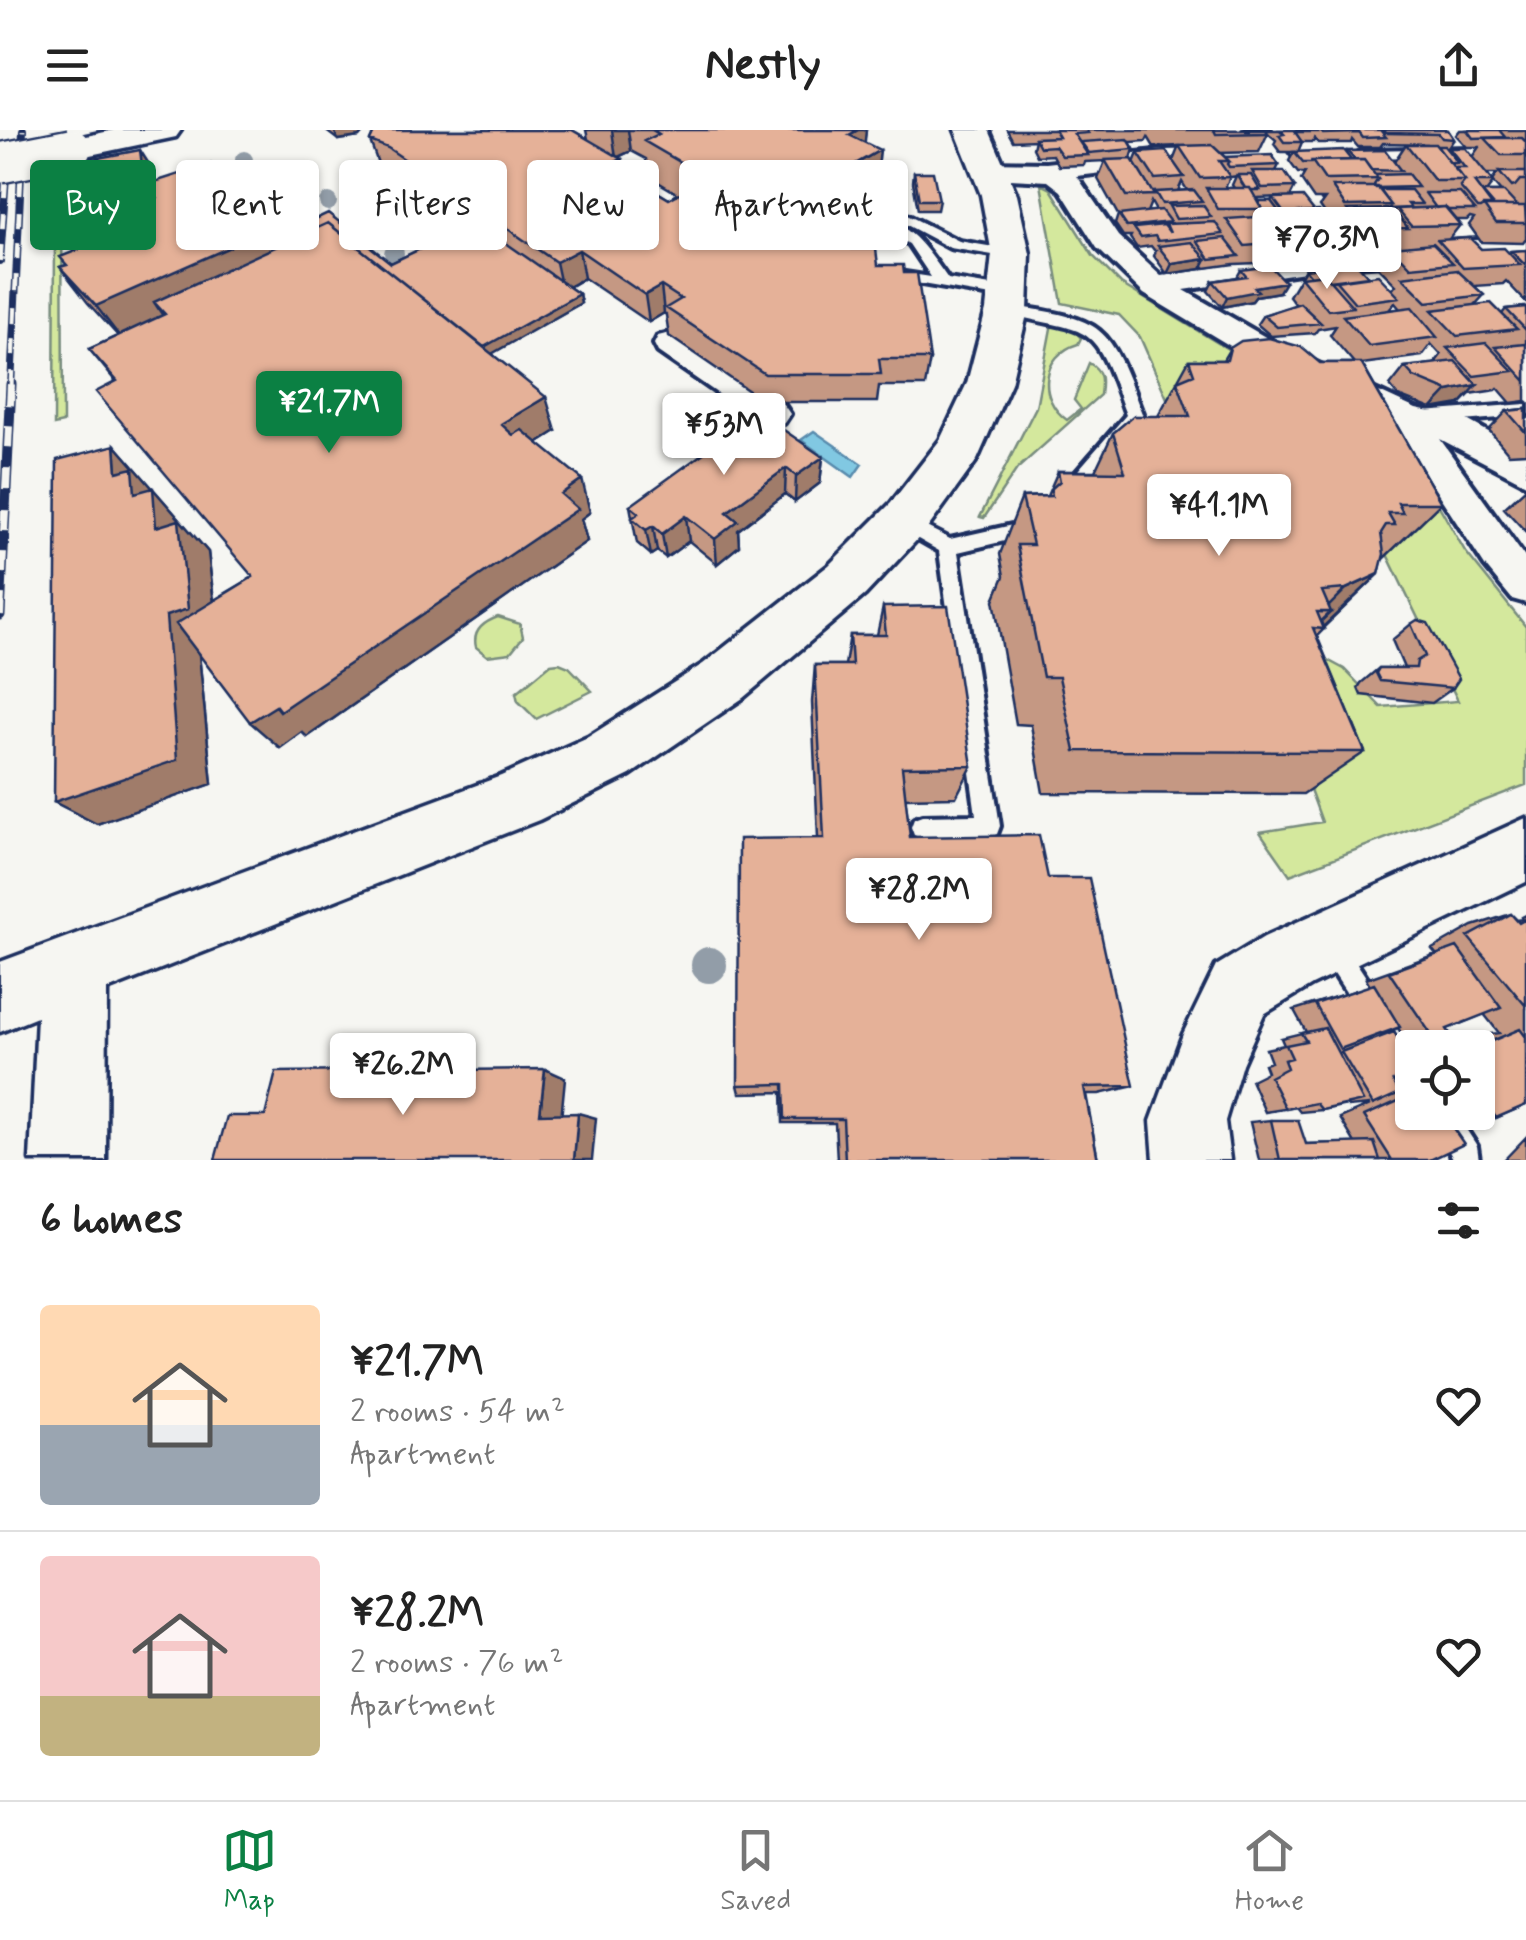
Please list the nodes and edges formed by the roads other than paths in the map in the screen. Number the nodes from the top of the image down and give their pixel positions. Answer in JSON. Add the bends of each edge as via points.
{"nodes":[{"id":1,"x":164,"y":130,"type":"edge"},
{"id":2,"x":1257,"y":130,"type":"edge"},
{"id":3,"x":119,"y":135,"type":"edge"},
{"id":4,"x":981,"y":150,"type":"edge"},
{"id":5,"x":1526,"y":151,"type":"edge"},
{"id":6,"x":1349,"y":154,"type":"edge"},
{"id":7,"x":1284,"y":156,"type":"junction"},
{"id":8,"x":0,"y":163,"type":"edge"},
{"id":9,"x":1048,"y":171,"type":"junction"},
{"id":10,"x":908,"y":219,"type":"edge"},
{"id":11,"x":908,"y":238,"type":"edge"},
{"id":12,"x":1526,"y":246,"type":"edge"},
{"id":13,"x":1346,"y":258,"type":"junction"},
{"id":14,"x":878,"y":270,"type":"edge"},
{"id":15,"x":943,"y":283,"type":"junction"},
{"id":16,"x":1368,"y":284,"type":"edge"},
{"id":17,"x":1009,"y":286,"type":"junction"},
{"id":18,"x":1155,"y":288,"type":"junction"},
{"id":19,"x":670,"y":344,"type":"dead end"},
{"id":20,"x":1526,"y":410,"type":"edge"},
{"id":21,"x":772,"y":414,"type":"dead end"},
{"id":22,"x":1408,"y":420,"type":"junction"},
{"id":23,"x":1526,"y":470,"type":"edge"},
{"id":24,"x":926,"y":535,"type":"junction"},
{"id":25,"x":1526,"y":587,"type":"edge"},
{"id":26,"x":922,"y":827,"type":"dead end"},
{"id":27,"x":1526,"y":848,"type":"edge"},
{"id":28,"x":1329,"y":942,"type":"junction"},
{"id":29,"x":28,"y":987,"type":"edge"},
{"id":30,"x":1384,"y":1028,"type":"edge"},
{"id":31,"x":1451,"y":1130,"type":"edge"},
{"id":32,"x":1468,"y":1156,"type":"dead end"},
{"id":33,"x":68,"y":1160,"type":"edge"},
{"id":34,"x":1192,"y":1160,"type":"edge"}],
"edges":[{"from":1,"to":3,"type":"street"},
{"from":2,"to":7,"type":"street"},
{"from":3,"to":8,"type":"street","bridge":true},
{"from":4,"to":9,"type":"street"},
{"from":4,"to":17,"type":"street","via":[[1007,224]]},
{"from":5,"to":6,"type":"lane","via":[[1457,146]]},
{"from":7,"to":9,"type":"street","via":[[1164,158]]},
{"from":7,"to":13,"type":"street"},
{"from":9,"to":18,"type":"street","via":[[1072,186],[1106,242]]},
{"from":10,"to":17,"type":"lane","via":[[955,244]]},
{"from":11,"to":15,"type":"lane"},
{"from":12,"to":13,"type":"street"},
{"from":13,"to":16,"type":"street"},
{"from":13,"to":18,"type":"street"},
{"from":14,"to":15,"type":"lane"},
{"from":15,"to":17,"type":"lane"},
{"from":17,"to":24,"type":"street","via":[[989,383]]},
{"from":17,"to":24,"type":"lane","via":[[1096,330],[1135,416],[1039,525]]},
{"from":18,"to":22,"type":"street","via":[[1274,357]]},
{"from":19,"to":21,"type":"street"},
{"from":20,"to":22,"type":"lane"},
{"from":22,"to":23,"type":"street","via":[[1454,429]]},
{"from":22,"to":25,"type":"street"},
{"from":24,"to":26,"type":"lane","via":[[989,826]]},
{"from":24,"to":29,"type":"street","via":[[847,580],[723,682],[609,756],[517,799]]},
{"from":27,"to":28,"type":"street"},
{"from":28,"to":30,"type":"lane"},
{"from":28,"to":34,"type":"street","via":[[1240,990],[1188,1121]]},
{"from":29,"to":33,"type":"street"},
{"from":31,"to":32,"type":"lane"}]}
